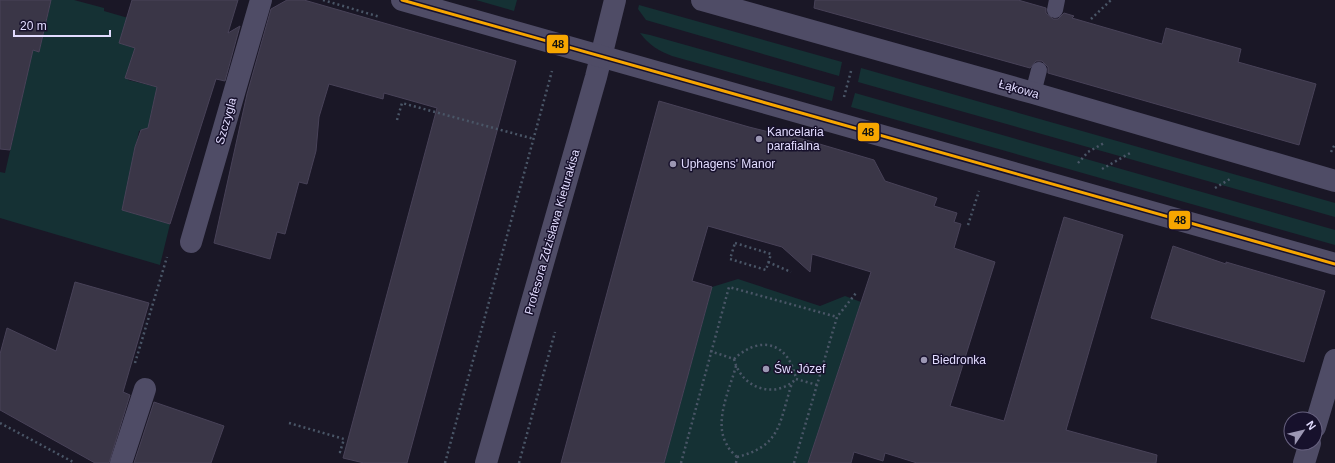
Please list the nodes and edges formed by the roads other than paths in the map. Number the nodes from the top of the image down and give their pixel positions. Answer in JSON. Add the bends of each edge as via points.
{"nodes":[{"id":1,"x":261,"y":0,"type":"edge"},
{"id":2,"x":402,"y":0,"type":"edge"},
{"id":3,"x":615,"y":0,"type":"edge"},
{"id":4,"x":702,"y":0,"type":"edge"},
{"id":5,"x":602,"y":56,"type":"junction"},
{"id":6,"x":1038,"y":70,"type":"dead end"},
{"id":7,"x":1033,"y":93,"type":"junction"},
{"id":8,"x":1335,"y":181,"type":"edge"},
{"id":9,"x":190,"y":242,"type":"dead end"},
{"id":10,"x":1335,"y":264,"type":"edge"},
{"id":11,"x":1335,"y":360,"type":"edge"},
{"id":12,"x":145,"y":389,"type":"dead end"},
{"id":13,"x":1320,"y":411,"type":"edge"},
{"id":14,"x":1308,"y":451,"type":"edge"},
{"id":15,"x":121,"y":463,"type":"edge"},
{"id":16,"x":486,"y":463,"type":"edge"},
{"id":17,"x":1304,"y":463,"type":"edge"}],
"edges":[{"from":1,"to":9,"type":"street","name":"Szczygla"},
{"from":2,"to":5,"type":"street"},
{"from":3,"to":5,"type":"street","name":"Profesora Zdzisława Kieturakisa"},
{"from":4,"to":7,"type":"street","name":"Łąkowa"},
{"from":5,"to":10,"type":"street"},
{"from":5,"to":16,"type":"street","name":"Profesora Zdzisława Kieturakisa"},
{"from":6,"to":7,"type":"lane"},
{"from":7,"to":8,"type":"street","name":"Łąkowa"},
{"from":11,"to":13,"type":"street"},
{"from":12,"to":15,"type":"street"},
{"from":14,"to":17,"type":"street"}]}
